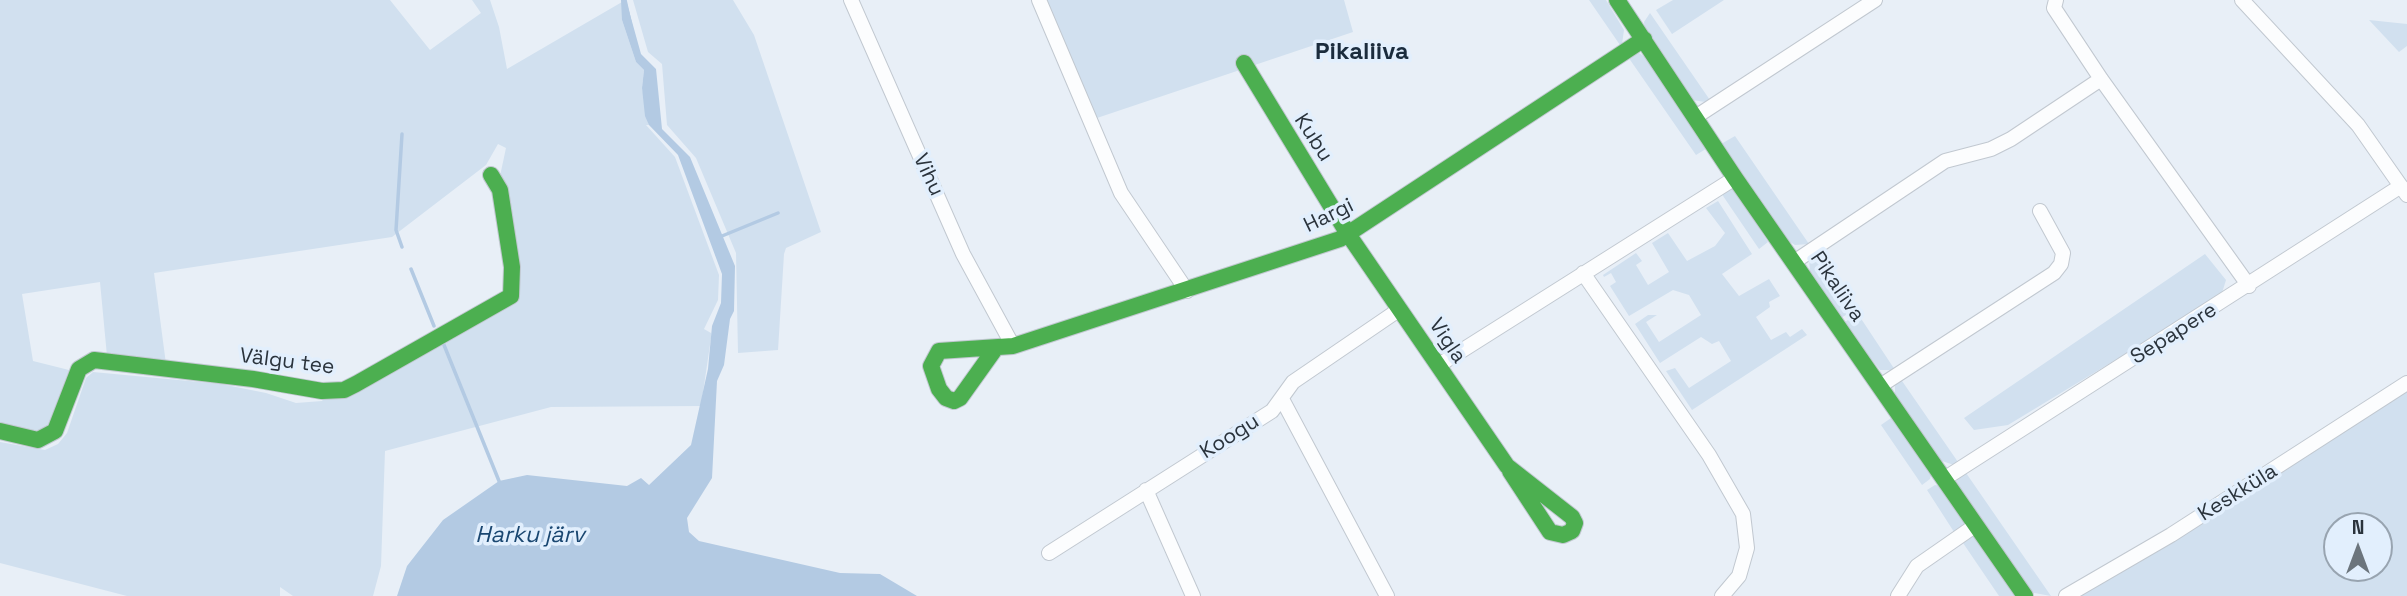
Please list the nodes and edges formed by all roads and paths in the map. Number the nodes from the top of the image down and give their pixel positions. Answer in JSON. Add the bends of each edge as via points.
{"nodes":[{"id":1,"x":851,"y":0,"type":"edge"},
{"id":2,"x":1038,"y":0,"type":"edge"},
{"id":3,"x":1617,"y":0,"type":"edge"},
{"id":4,"x":1875,"y":0,"type":"edge"},
{"id":5,"x":2056,"y":0,"type":"edge"},
{"id":6,"x":2242,"y":0,"type":"edge"},
{"id":7,"x":1644,"y":39,"type":"junction"},
{"id":8,"x":1244,"y":63,"type":"dead end"},
{"id":9,"x":2101,"y":79,"type":"junction"},
{"id":10,"x":1697,"y":116,"type":"junction"},
{"id":11,"x":491,"y":175,"type":"dead end"},
{"id":12,"x":1735,"y":177,"type":"junction"},
{"id":13,"x":2404,"y":190,"type":"edge"},
{"id":14,"x":2040,"y":211,"type":"dead end"},
{"id":15,"x":1348,"y":234,"type":"junction"},
{"id":16,"x":1794,"y":262,"type":"junction"},
{"id":17,"x":1583,"y":273,"type":"junction"},
{"id":18,"x":2249,"y":286,"type":"junction"},
{"id":19,"x":1187,"y":291,"type":"junction"},
{"id":20,"x":1400,"y":309,"type":"junction"},
{"id":21,"x":1013,"y":346,"type":"junction"},
{"id":22,"x":995,"y":349,"type":"dead end"},
{"id":23,"x":1439,"y":365,"type":"junction"},
{"id":24,"x":2407,"y":383,"type":"edge"},
{"id":25,"x":1880,"y":386,"type":"junction"},
{"id":26,"x":1282,"y":398,"type":"junction"},
{"id":27,"x":0,"y":431,"type":"edge"},
{"id":28,"x":1510,"y":471,"type":"dead end"},
{"id":29,"x":1944,"y":479,"type":"junction"},
{"id":30,"x":1146,"y":490,"type":"junction"},
{"id":31,"x":1976,"y":525,"type":"junction"},
{"id":32,"x":1049,"y":553,"type":"dead end"},
{"id":33,"x":1194,"y":596,"type":"edge"},
{"id":34,"x":1387,"y":596,"type":"edge"},
{"id":35,"x":1722,"y":596,"type":"edge"},
{"id":36,"x":1898,"y":596,"type":"edge"},
{"id":37,"x":2025,"y":596,"type":"edge"},
{"id":38,"x":2066,"y":596,"type":"edge"}],
"edges":[{"from":1,"to":21,"type":"street","name":"Vihu","via":[[963,254]]},
{"from":2,"to":19,"type":"street","via":[[1121,193]]},
{"from":3,"to":7,"type":"street","name":"Pikaliiva"},
{"from":4,"to":10,"type":"street"},
{"from":5,"to":9,"type":"street","via":[[2054,8]]},
{"from":6,"to":13,"type":"street","via":[[2358,125]]},
{"from":7,"to":10,"type":"street","name":"Pikaliiva"},
{"from":7,"to":15,"type":"street","name":"Hargi"},
{"from":8,"to":15,"type":"street","name":"Kubu"},
{"from":9,"to":16,"type":"street","via":[[2011,139],[1945,161]]},
{"from":9,"to":18,"type":"street"},
{"from":10,"to":12,"type":"street","name":"Pikaliiva"},
{"from":11,"to":27,"type":"street","name":"Välgu tee","via":[[500,190],[512,267],[511,296],[356,384],[322,391],[94,360],[79,369],[59,424],[49,436],[37,440]]},
{"from":12,"to":16,"type":"street","name":"Pikaliiva"},
{"from":12,"to":17,"type":"street"},
{"from":13,"to":18,"type":"street","name":"Sepapere"},
{"from":14,"to":25,"type":"street","via":[[2063,253],[2054,273]]},
{"from":15,"to":19,"type":"street","name":"Hargi"},
{"from":15,"to":20,"type":"street","name":"Vigla"},
{"from":16,"to":25,"type":"street","name":"Pikaliiva"},
{"from":17,"to":23,"type":"street"},
{"from":17,"to":35,"type":"street","via":[[1709,455],[1743,514],[1747,548],[1739,576]]},
{"from":18,"to":29,"type":"street","name":"Sepapere"},
{"from":19,"to":21,"type":"street","name":"Hargi"},
{"from":20,"to":23,"type":"street","name":"Vigla"},
{"from":20,"to":26,"type":"street","name":"Koogu","via":[[1293,382]]},
{"from":21,"to":22,"type":"street","name":"Hargi"},
{"from":23,"to":28,"type":"street","name":"Vigla"},
{"from":24,"to":38,"type":"street","name":"Keskküla","via":[[2171,535]]},
{"from":25,"to":29,"type":"street","name":"Pikaliiva"},
{"from":26,"to":30,"type":"street","name":"Koogu","via":[[1272,411]]},
{"from":26,"to":34,"type":"street"},
{"from":29,"to":31,"type":"street","name":"Pikaliiva"},
{"from":30,"to":32,"type":"street","name":"Koogu"},
{"from":30,"to":33,"type":"street"},
{"from":31,"to":36,"type":"street","via":[[1917,566]]},
{"from":31,"to":37,"type":"street","name":"Pikaliiva"}]}
